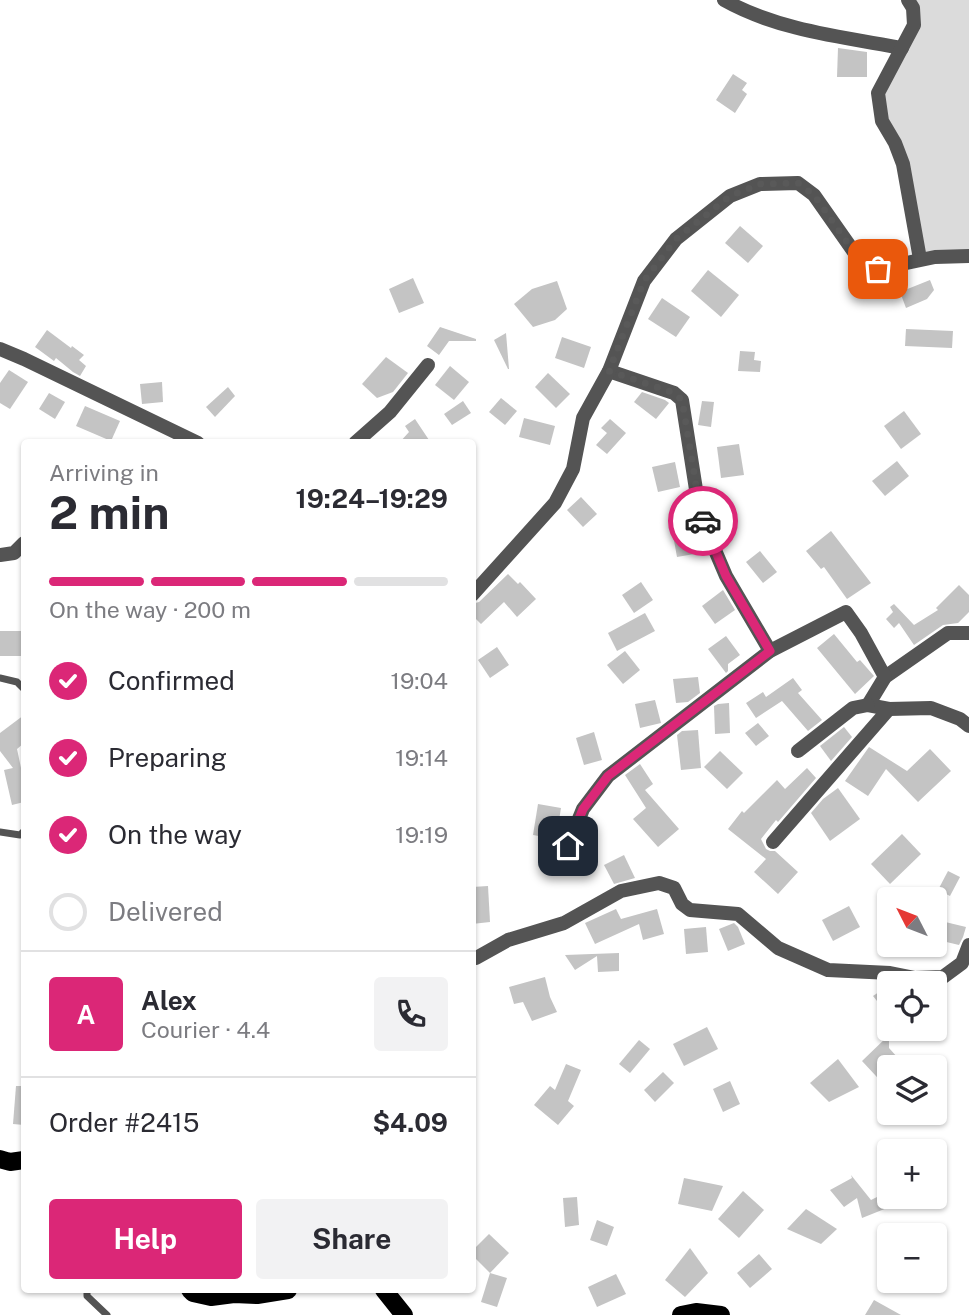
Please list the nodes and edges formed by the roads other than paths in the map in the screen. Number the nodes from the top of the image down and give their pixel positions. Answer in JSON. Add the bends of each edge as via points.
{"nodes":[{"id":1,"x":724,"y":0,"type":"edge"},
{"id":2,"x":908,"y":0,"type":"edge"},
{"id":3,"x":902,"y":48,"type":"junction"},
{"id":4,"x":969,"y":256,"type":"edge"},
{"id":5,"x":920,"y":259,"type":"junction"},
{"id":6,"x":0,"y":349,"type":"edge"},
{"id":7,"x":428,"y":365,"type":"dead end"},
{"id":8,"x":609,"y":371,"type":"junction"},
{"id":9,"x":190,"y":439,"type":"edge"},
{"id":10,"x":360,"y":439,"type":"edge"},
{"id":11,"x":21,"y":546,"type":"edge"},
{"id":12,"x":0,"y":555,"type":"edge"},
{"id":13,"x":476,"y":591,"type":"edge"},
{"id":14,"x":969,"y":633,"type":"edge"},
{"id":15,"x":770,"y":651,"type":"junction"},
{"id":16,"x":885,"y":677,"type":"junction"},
{"id":17,"x":0,"y":678,"type":"edge"},
{"id":18,"x":21,"y":686,"type":"edge"},
{"id":19,"x":868,"y":705,"type":"junction"},
{"id":20,"x":889,"y":709,"type":"junction"},
{"id":21,"x":969,"y":726,"type":"edge"},
{"id":22,"x":798,"y":751,"type":"dead end"},
{"id":23,"x":0,"y":832,"type":"edge"},
{"id":24,"x":21,"y":834,"type":"edge"},
{"id":25,"x":773,"y":842,"type":"dead end"},
{"id":26,"x":568,"y":846,"type":"dead end"},
{"id":27,"x":969,"y":945,"type":"edge"},
{"id":28,"x":476,"y":958,"type":"dead end"},
{"id":29,"x":0,"y":1159,"type":"edge"},
{"id":30,"x":21,"y":1160,"type":"edge"},
{"id":31,"x":86,"y":1293,"type":"edge"},
{"id":32,"x":193,"y":1293,"type":"edge"},
{"id":33,"x":269,"y":1293,"type":"edge"},
{"id":34,"x":386,"y":1293,"type":"edge"},
{"id":35,"x":107,"y":1315,"type":"edge"},
{"id":36,"x":404,"y":1315,"type":"edge"},
{"id":37,"x":681,"y":1315,"type":"edge"},
{"id":38,"x":721,"y":1315,"type":"edge"}],
"edges":[{"from":1,"to":3,"type":"street","via":[[745,12],[803,29]]},
{"from":2,"to":3,"type":"street","via":[[914,25]]},
{"from":3,"to":5,"type":"street","via":[[878,93],[882,121],[903,164]]},
{"from":4,"to":5,"type":"street"},
{"from":5,"to":8,"type":"street","via":[[878,269],[861,262],[814,195],[798,183],[760,184],[730,196],[676,239],[644,281]]},
{"from":6,"to":9,"type":"street"},
{"from":7,"to":10,"type":"street","via":[[390,412]]},
{"from":8,"to":13,"type":"street","via":[[583,418],[573,469],[555,503]]},
{"from":8,"to":15,"type":"street","via":[[674,393],[682,400],[701,515],[726,576]]},
{"from":11,"to":12,"type":"street"},
{"from":14,"to":16,"type":"street","via":[[948,633]]},
{"from":15,"to":16,"type":"street","via":[[846,612]]},
{"from":15,"to":26,"type":"street","via":[[608,776],[583,809]]},
{"from":16,"to":19,"type":"street"},
{"from":17,"to":18,"type":"lane"},
{"from":19,"to":20,"type":"street"},
{"from":19,"to":22,"type":"street","via":[[853,708]]},
{"from":20,"to":21,"type":"street","via":[[931,708]]},
{"from":20,"to":25,"type":"street"},
{"from":23,"to":24,"type":"lane"},
{"from":27,"to":28,"type":"street","via":[[962,963],[943,977],[828,970],[778,948],[738,914],[690,910],[681,904],[674,888],[659,883],[621,891],[564,923],[508,940]]},
{"from":29,"to":30,"type":"main road"},
{"from":31,"to":35,"type":"lane"},
{"from":32,"to":33,"type":"main road","via":[[211,1297]]},
{"from":34,"to":36,"type":"main road"},
{"from":37,"to":38,"type":"main road"}]}
